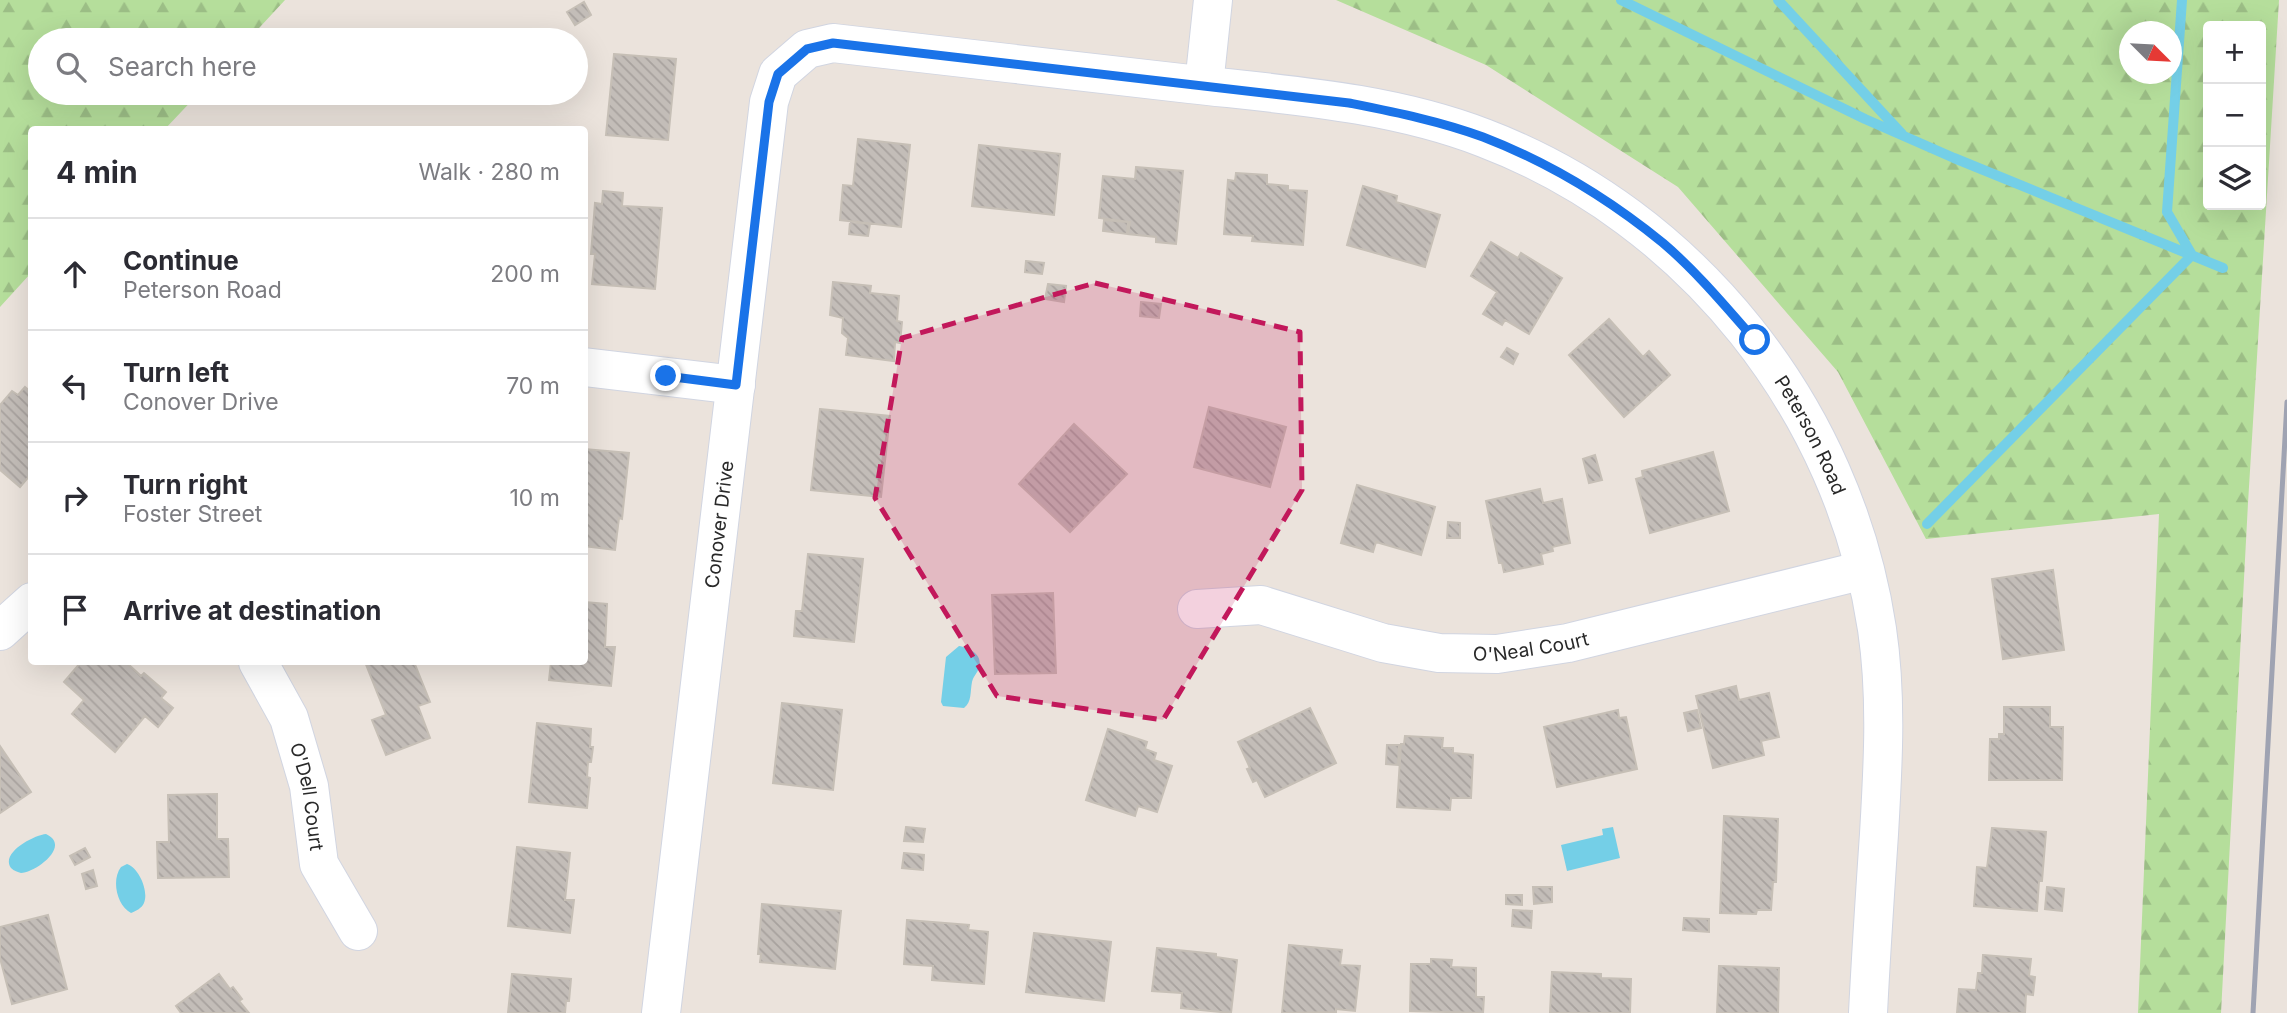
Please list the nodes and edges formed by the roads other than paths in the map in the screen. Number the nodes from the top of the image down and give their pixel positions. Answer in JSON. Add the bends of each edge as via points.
{"nodes":[{"id":1,"x":1213,"y":0,"type":"edge"},
{"id":2,"x":807,"y":49,"type":"joint"},
{"id":3,"x":1204,"y":85,"type":"junction"},
{"id":4,"x":588,"y":367,"type":"edge"},
{"id":5,"x":736,"y":385,"type":"junction"},
{"id":6,"x":1864,"y":570,"type":"junction"},
{"id":7,"x":28,"y":606,"type":"edge"},
{"id":8,"x":1197,"y":609,"type":"dead end"},
{"id":9,"x":0,"y":631,"type":"edge"},
{"id":10,"x":260,"y":665,"type":"edge"},
{"id":11,"x":358,"y":932,"type":"dead end"},
{"id":12,"x":662,"y":1013,"type":"edge"},
{"id":13,"x":1868,"y":1013,"type":"edge"}],
"edges":[{"from":1,"to":3,"type":"street"},
{"from":2,"to":3,"type":"street","name":"Peterson Road","via":[[833,43]]},
{"from":2,"to":5,"type":"street","name":"Conover Drive","via":[[778,74],[769,102]]},
{"from":3,"to":6,"type":"street","name":"Peterson Road","via":[[1349,103],[1421,118],[1483,137],[1544,164],[1605,200],[1664,244],[1755,340],[1821,448],[1852,524]]},
{"from":4,"to":5,"type":"street"},
{"from":5,"to":12,"type":"street","name":"Conover Drive"},
{"from":6,"to":8,"type":"street","name":"O'Neal Court","via":[[1568,643],[1497,654],[1439,653],[1382,643],[1261,605]]},
{"from":6,"to":13,"type":"street","name":"Peterson Road","via":[[1877,629],[1884,710]]},
{"from":7,"to":9,"type":"street"},
{"from":10,"to":11,"type":"street","name":"O'Dell Court","via":[[289,718],[309,786],[319,864]]}]}
